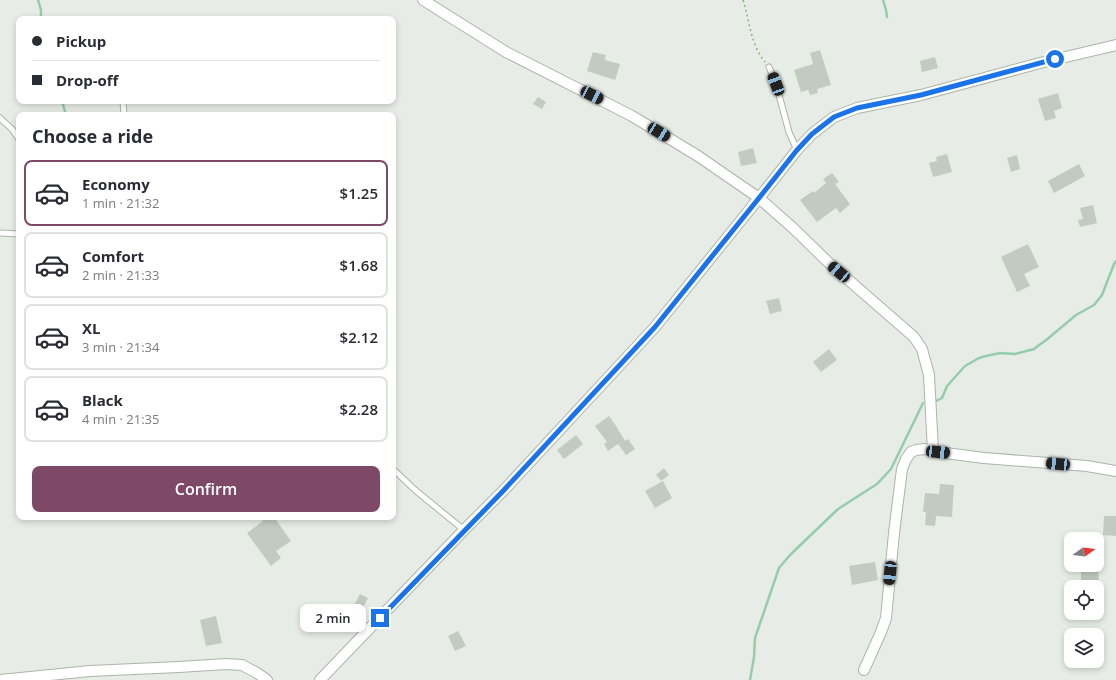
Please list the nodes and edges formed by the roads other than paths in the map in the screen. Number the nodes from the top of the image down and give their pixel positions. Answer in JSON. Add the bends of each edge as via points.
{"nodes":[{"id":1,"x":423,"y":0,"type":"edge"},
{"id":2,"x":1116,"y":46,"type":"edge"},
{"id":3,"x":769,"y":67,"type":"road end"},
{"id":4,"x":0,"y":118,"type":"edge"},
{"id":5,"x":16,"y":135,"type":"edge"},
{"id":6,"x":797,"y":150,"type":"junction"},
{"id":7,"x":759,"y":198,"type":"junction"},
{"id":8,"x":0,"y":233,"type":"edge"},
{"id":9,"x":16,"y":234,"type":"edge"},
{"id":10,"x":933,"y":451,"type":"junction"},
{"id":11,"x":1116,"y":471,"type":"edge"},
{"id":12,"x":396,"y":472,"type":"edge"},
{"id":13,"x":464,"y":530,"type":"junction"},
{"id":14,"x":864,"y":670,"type":"dead end"},
{"id":15,"x":0,"y":680,"type":"edge"},
{"id":16,"x":266,"y":680,"type":"edge"},
{"id":17,"x":320,"y":680,"type":"edge"}],
"edges":[{"from":1,"to":7,"type":"street","via":[[506,52],[632,116],[698,156]]},
{"from":2,"to":6,"type":"street","via":[[1040,63],[921,95],[857,108],[834,117]]},
{"from":3,"to":6,"type":"lane"},
{"from":4,"to":5,"type":"lane"},
{"from":6,"to":7,"type":"street"},
{"from":7,"to":10,"type":"street","via":[[914,337],[922,349],[929,375]]},
{"from":7,"to":13,"type":"street","via":[[655,327]]},
{"from":8,"to":9,"type":"lane"},
{"from":10,"to":11,"type":"street"},
{"from":10,"to":14,"type":"street","via":[[925,449],[911,452],[902,469],[886,618]]},
{"from":12,"to":13,"type":"lane"},
{"from":13,"to":17,"type":"street"},
{"from":15,"to":16,"type":"street","via":[[90,671],[226,664],[242,665]]}]}
